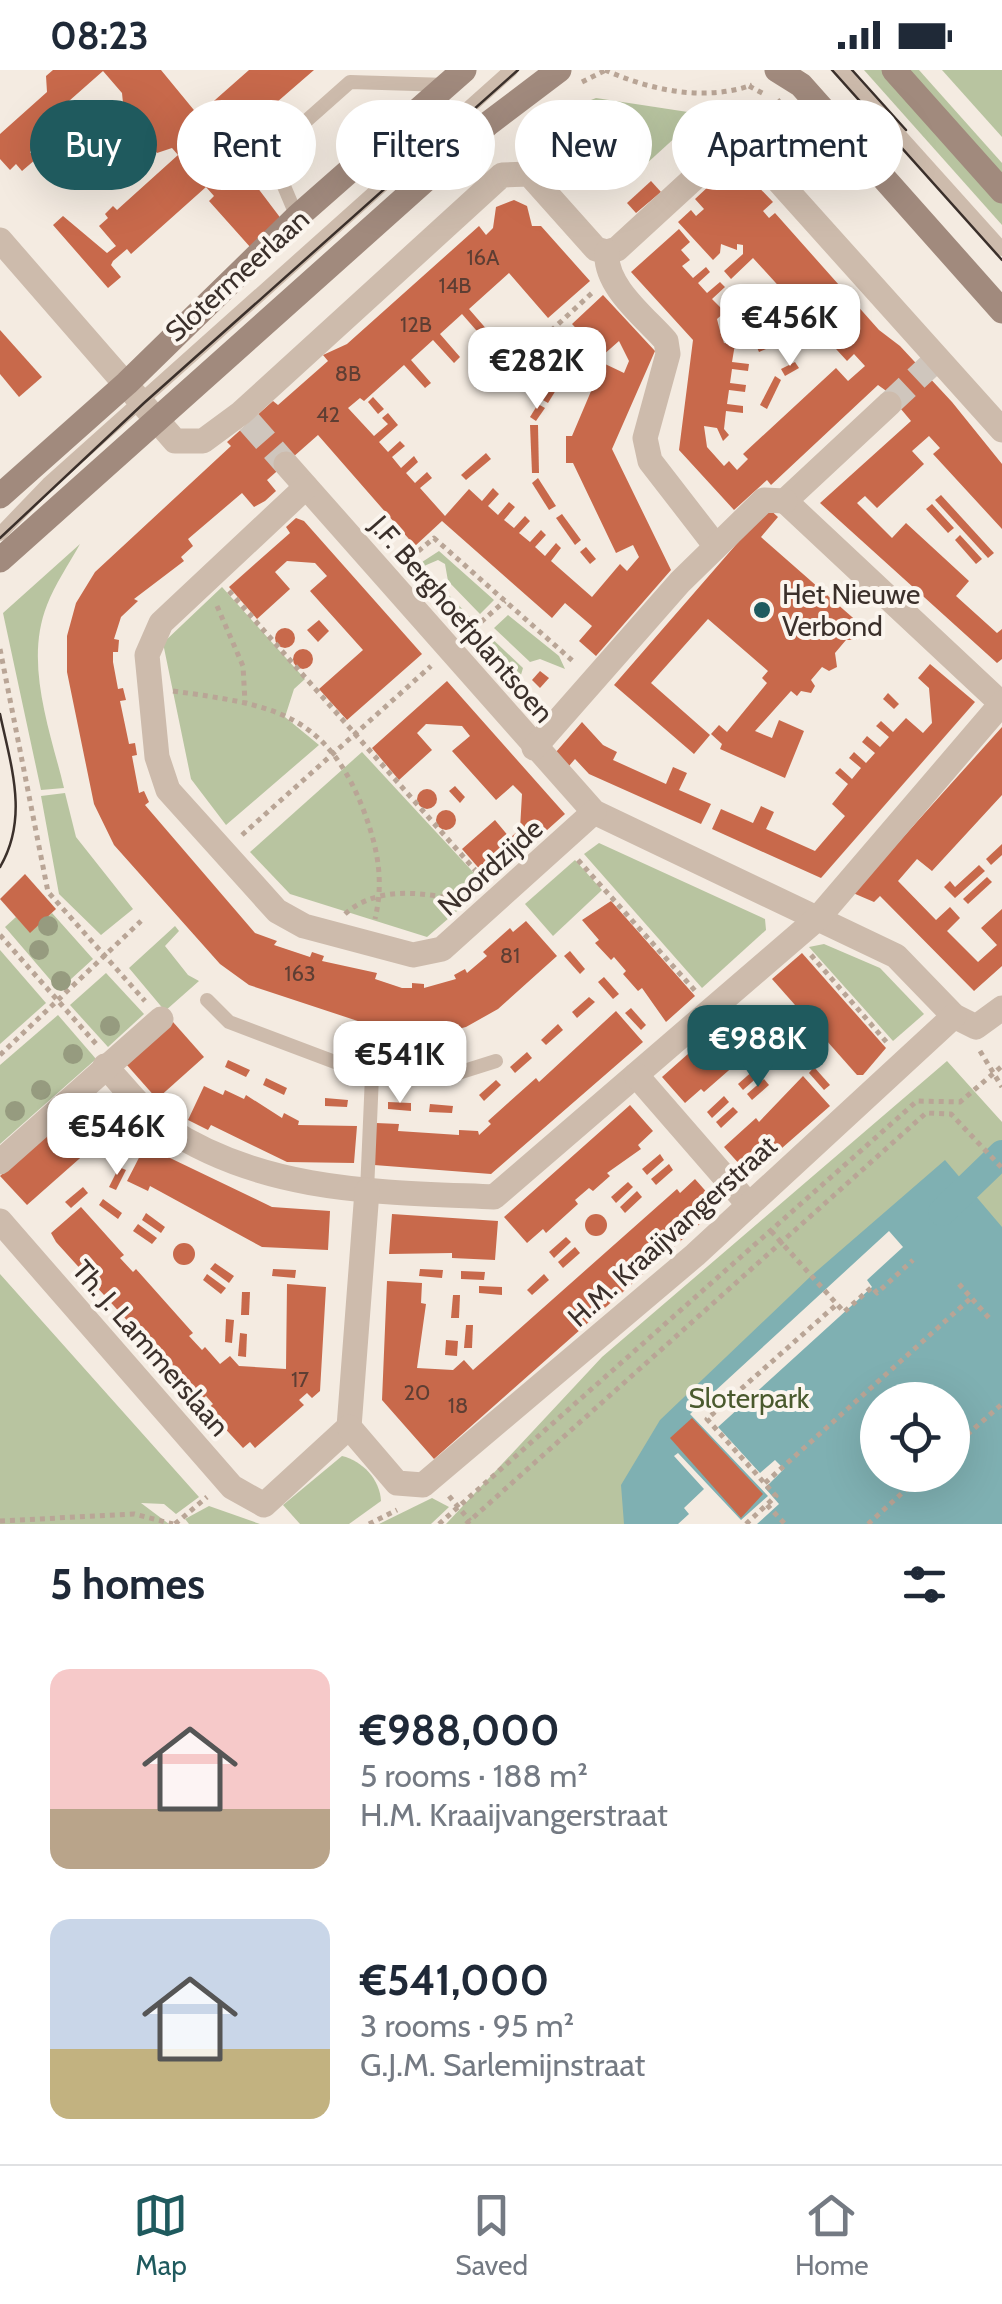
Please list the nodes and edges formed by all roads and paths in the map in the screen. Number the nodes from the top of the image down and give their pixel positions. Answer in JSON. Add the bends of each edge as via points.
{"nodes":[{"id":1,"x":510,"y":70,"type":"edge"},
{"id":2,"x":559,"y":70,"type":"edge"},
{"id":3,"x":605,"y":70,"type":"edge"},
{"id":4,"x":841,"y":70,"type":"edge"},
{"id":5,"x":894,"y":70,"type":"edge"},
{"id":6,"x":779,"y":71,"type":"edge"},
{"id":7,"x":456,"y":78,"type":"edge"},
{"id":8,"x":1002,"y":191,"type":"edge"},
{"id":9,"x":297,"y":217,"type":"junction"},
{"id":10,"x":0,"y":240,"type":"edge"},
{"id":11,"x":1002,"y":250,"type":"edge"},
{"id":12,"x":607,"y":252,"type":"junction"},
{"id":13,"x":612,"y":280,"type":"junction"},
{"id":14,"x":1002,"y":311,"type":"edge"},
{"id":15,"x":529,"y":351,"type":"dead end"},
{"id":16,"x":142,"y":401,"type":"junction"},
{"id":17,"x":889,"y":404,"type":"tunnel mouth"},
{"id":18,"x":1002,"y":430,"type":"edge"},
{"id":19,"x":286,"y":464,"type":"tunnel mouth"},
{"id":20,"x":48,"y":484,"type":"junction"},
{"id":21,"x":306,"y":487,"type":"junction"},
{"id":22,"x":0,"y":498,"type":"edge"},
{"id":23,"x":785,"y":501,"type":"junction"},
{"id":24,"x":0,"y":534,"type":"edge"},
{"id":25,"x":715,"y":545,"type":"junction"},
{"id":26,"x":0,"y":560,"type":"edge"},
{"id":27,"x":386,"y":579,"type":"junction"},
{"id":28,"x":208,"y":580,"type":"junction"},
{"id":29,"x":504,"y":601,"type":"junction"},
{"id":30,"x":0,"y":649,"type":"edge"},
{"id":31,"x":448,"y":652,"type":"junction"},
{"id":32,"x":596,"y":682,"type":"junction"},
{"id":33,"x":150,"y":688,"type":"junction"},
{"id":34,"x":244,"y":702,"type":"junction"},
{"id":35,"x":1002,"y":703,"type":"edge"},
{"id":36,"x":353,"y":736,"type":"junction"},
{"id":37,"x":534,"y":748,"type":"junction"},
{"id":38,"x":335,"y":752,"type":"junction"},
{"id":39,"x":594,"y":812,"type":"junction"},
{"id":40,"x":563,"y":843,"type":"junction"},
{"id":41,"x":222,"y":853,"type":"junction"},
{"id":42,"x":380,"y":896,"type":"junction"},
{"id":43,"x":492,"y":908,"type":"junction"},
{"id":44,"x":818,"y":918,"type":"junction"},
{"id":45,"x":142,"y":921,"type":"dead end"},
{"id":46,"x":333,"y":933,"type":"junction"},
{"id":47,"x":0,"y":935,"type":"edge"},
{"id":48,"x":796,"y":938,"type":"junction"},
{"id":49,"x":369,"y":943,"type":"junction"},
{"id":50,"x":106,"y":955,"type":"junction"},
{"id":51,"x":207,"y":1000,"type":"dead end"},
{"id":52,"x":58,"y":1001,"type":"junction"},
{"id":53,"x":1002,"y":1008,"type":"edge"},
{"id":54,"x":712,"y":1010,"type":"junction"},
{"id":55,"x":160,"y":1019,"type":"joint"},
{"id":56,"x":970,"y":1031,"type":"junction"},
{"id":57,"x":0,"y":1055,"type":"edge"},
{"id":58,"x":496,"y":1061,"type":"dead end"},
{"id":59,"x":904,"y":1061,"type":"junction"},
{"id":60,"x":108,"y":1063,"type":"junction"},
{"id":61,"x":1002,"y":1066,"type":"edge"},
{"id":62,"x":992,"y":1074,"type":"junction"},
{"id":63,"x":636,"y":1075,"type":"junction"},
{"id":64,"x":372,"y":1076,"type":"junction"},
{"id":65,"x":1002,"y":1087,"type":"edge"},
{"id":66,"x":960,"y":1102,"type":"junction"},
{"id":67,"x":951,"y":1114,"type":"junction"},
{"id":68,"x":0,"y":1162,"type":"edge"},
{"id":69,"x":1002,"y":1168,"type":"edge"},
{"id":70,"x":367,"y":1191,"type":"junction"},
{"id":71,"x":750,"y":1205,"type":"junction"},
{"id":72,"x":0,"y":1221,"type":"edge"},
{"id":73,"x":771,"y":1231,"type":"junction"},
{"id":74,"x":782,"y":1242,"type":"junction"},
{"id":75,"x":912,"y":1260,"type":"dead end"},
{"id":76,"x":959,"y":1284,"type":"dead end"},
{"id":77,"x":971,"y":1298,"type":"junction"},
{"id":78,"x":836,"y":1305,"type":"junction"},
{"id":79,"x":989,"y":1318,"type":"dead end"},
{"id":80,"x":1002,"y":1404,"type":"edge"},
{"id":81,"x":349,"y":1427,"type":"junction"},
{"id":82,"x":970,"y":1432,"type":"edge"},
{"id":83,"x":227,"y":1481,"type":"junction"},
{"id":84,"x":765,"y":1483,"type":"junction"},
{"id":85,"x":903,"y":1492,"type":"edge"},
{"id":86,"x":767,"y":1505,"type":"junction"},
{"id":87,"x":0,"y":1521,"type":"edge"},
{"id":88,"x":174,"y":1524,"type":"edge"},
{"id":89,"x":440,"y":1524,"type":"edge"},
{"id":90,"x":466,"y":1524,"type":"edge"},
{"id":91,"x":746,"y":1524,"type":"edge"},
{"id":92,"x":786,"y":1524,"type":"edge"},
{"id":93,"x":868,"y":1524,"type":"edge"}],
"edges":[{"from":1,"to":16,"type":"lane","name":"Slotermeerlaan"},
{"from":2,"to":16,"type":"main road","name":"Slotermeerlaan"},
{"from":3,"to":6,"type":"path","via":[[642,87],[709,93],[749,86]]},
{"from":4,"to":11,"type":"lane"},
{"from":5,"to":8,"type":"main road"},
{"from":6,"to":14,"type":"main road","via":[[801,85]]},
{"from":7,"to":9,"type":"main road","name":"Slotermeerlaan"},
{"from":7,"to":9,"type":"lane","name":"Slotermeerlaan","via":[[350,82],[270,153]]},
{"from":9,"to":16,"type":"main road","name":"Slotermeerlaan"},
{"from":10,"to":16,"type":"street"},
{"from":12,"to":13,"type":"street"},
{"from":12,"to":16,"type":"street","via":[[529,174],[502,175],[245,418],[203,441],[176,441]]},
{"from":12,"to":18,"type":"street","via":[[739,137]]},
{"from":13,"to":15,"type":"path"},
{"from":13,"to":25,"type":"street","via":[[666,341],[645,438],[650,460]]},
{"from":16,"to":20,"type":"lane","name":"Slotermeerlaan"},
{"from":16,"to":22,"type":"main road","name":"Slotermeerlaan"},
{"from":16,"to":26,"type":"main road","name":"Slotermeerlaan"},
{"from":17,"to":23,"type":"street"},
{"from":19,"to":21,"type":"street","name":"J.F. Berghoefplantsoen"},
{"from":20,"to":22,"type":"lane","name":"Slotermeerlaan"},
{"from":20,"to":24,"type":"lane","name":"Slotermeerlaan"},
{"from":21,"to":27,"type":"street","name":"J.F. Berghoefplantsoen"},
{"from":21,"to":28,"type":"street","name":"Noordzijde"},
{"from":23,"to":25,"type":"street","via":[[764,500]]},
{"from":23,"to":35,"type":"street"},
{"from":25,"to":32,"type":"street"},
{"from":27,"to":29,"type":"path","via":[[434,538]]},
{"from":27,"to":31,"type":"street","name":"J.F. Berghoefplantsoen"},
{"from":28,"to":33,"type":"street","name":"Noordzijde","via":[[161,624],[148,655]]},
{"from":28,"to":34,"type":"path","via":[[243,666]]},
{"from":28,"to":36,"type":"path"},
{"from":29,"to":31,"type":"path"},
{"from":29,"to":32,"type":"path"},
{"from":30,"to":50,"type":"path","via":[[48,892]]},
{"from":31,"to":36,"type":"path"},
{"from":31,"to":37,"type":"street","name":"J.F. Berghoefplantsoen"},
{"from":32,"to":37,"type":"street"},
{"from":33,"to":34,"type":"path"},
{"from":33,"to":41,"type":"street","name":"Noordzijde","via":[[157,757],[168,790]]},
{"from":34,"to":38,"type":"path","via":[[277,711]]},
{"from":35,"to":44,"type":"street"},
{"from":36,"to":38,"type":"path"},
{"from":36,"to":43,"type":"path"},
{"from":37,"to":39,"type":"street","name":"J.F. Berghoefplantsoen"},
{"from":38,"to":41,"type":"path"},
{"from":38,"to":42,"type":"path","via":[[376,846]]},
{"from":39,"to":40,"type":"street","name":"Noordzijde"},
{"from":39,"to":44,"type":"street"},
{"from":40,"to":43,"type":"street","name":"Noordzijde"},
{"from":40,"to":54,"type":"path"},
{"from":41,"to":46,"type":"street","name":"Noordzijde","via":[[277,912]]},
{"from":42,"to":43,"type":"path","via":[[422,892]]},
{"from":42,"to":46,"type":"path","via":[[348,910]]},
{"from":42,"to":49,"type":"path"},
{"from":43,"to":49,"type":"street","name":"Noordzijde","via":[[442,949],[414,954]]},
{"from":44,"to":48,"type":"street"},
{"from":44,"to":56,"type":"street","via":[[896,956]]},
{"from":45,"to":50,"type":"path"},
{"from":46,"to":49,"type":"street","name":"Noordzijde"},
{"from":47,"to":52,"type":"path"},
{"from":48,"to":54,"type":"street"},
{"from":48,"to":59,"type":"path"},
{"from":50,"to":52,"type":"path"},
{"from":50,"to":55,"type":"path"},
{"from":51,"to":64,"type":"lane","via":[[230,1022]]},
{"from":52,"to":57,"type":"path"},
{"from":52,"to":60,"type":"path"},
{"from":53,"to":56,"type":"street","name":"H.M. Kraaijvangerstraat"},
{"from":54,"to":63,"type":"street"},
{"from":55,"to":60,"type":"street"},
{"from":56,"to":59,"type":"street","name":"H.M. Kraaijvangerstraat"},
{"from":56,"to":62,"type":"path"},
{"from":58,"to":64,"type":"lane","via":[[442,1078]]},
{"from":59,"to":71,"type":"street","name":"H.M. Kraaijvangerstraat"},
{"from":60,"to":68,"type":"street"},
{"from":60,"to":70,"type":"street","via":[[162,1126],[237,1166]]},
{"from":61,"to":62,"type":"path"},
{"from":62,"to":65,"type":"path"},
{"from":62,"to":66,"type":"path"},
{"from":63,"to":70,"type":"street","via":[[494,1198]]},
{"from":63,"to":71,"type":"street"},
{"from":64,"to":70,"type":"lane"},
{"from":66,"to":67,"type":"path"},
{"from":66,"to":73,"type":"path","via":[[917,1102]]},
{"from":67,"to":69,"type":"path"},
{"from":67,"to":74,"type":"path","via":[[926,1113]]},
{"from":70,"to":81,"type":"street"},
{"from":71,"to":81,"type":"street","name":"H.M. Kraaijvangerstraat","via":[[424,1484],[397,1483]]},
{"from":72,"to":83,"type":"street","name":"Th. J. Lammerslaan"},
{"from":73,"to":74,"type":"path"},
{"from":73,"to":89,"type":"path"},
{"from":74,"to":78,"type":"path"},
{"from":74,"to":90,"type":"path"},
{"from":75,"to":78,"type":"path","via":[[877,1293],[872,1287],[844,1312]]},
{"from":76,"to":77,"type":"path"},
{"from":77,"to":79,"type":"path"},
{"from":77,"to":84,"type":"path"},
{"from":78,"to":84,"type":"path","via":[[707,1419]]},
{"from":80,"to":82,"type":"path"},
{"from":81,"to":83,"type":"street","name":"Th. J. Lammerslaan","via":[[264,1505]]},
{"from":83,"to":88,"type":"path"},
{"from":84,"to":86,"type":"path","via":[[776,1496]]},
{"from":85,"to":93,"type":"path"},
{"from":86,"to":91,"type":"path"},
{"from":86,"to":92,"type":"path"},
{"from":87,"to":88,"type":"path","via":[[134,1514]]}]}
